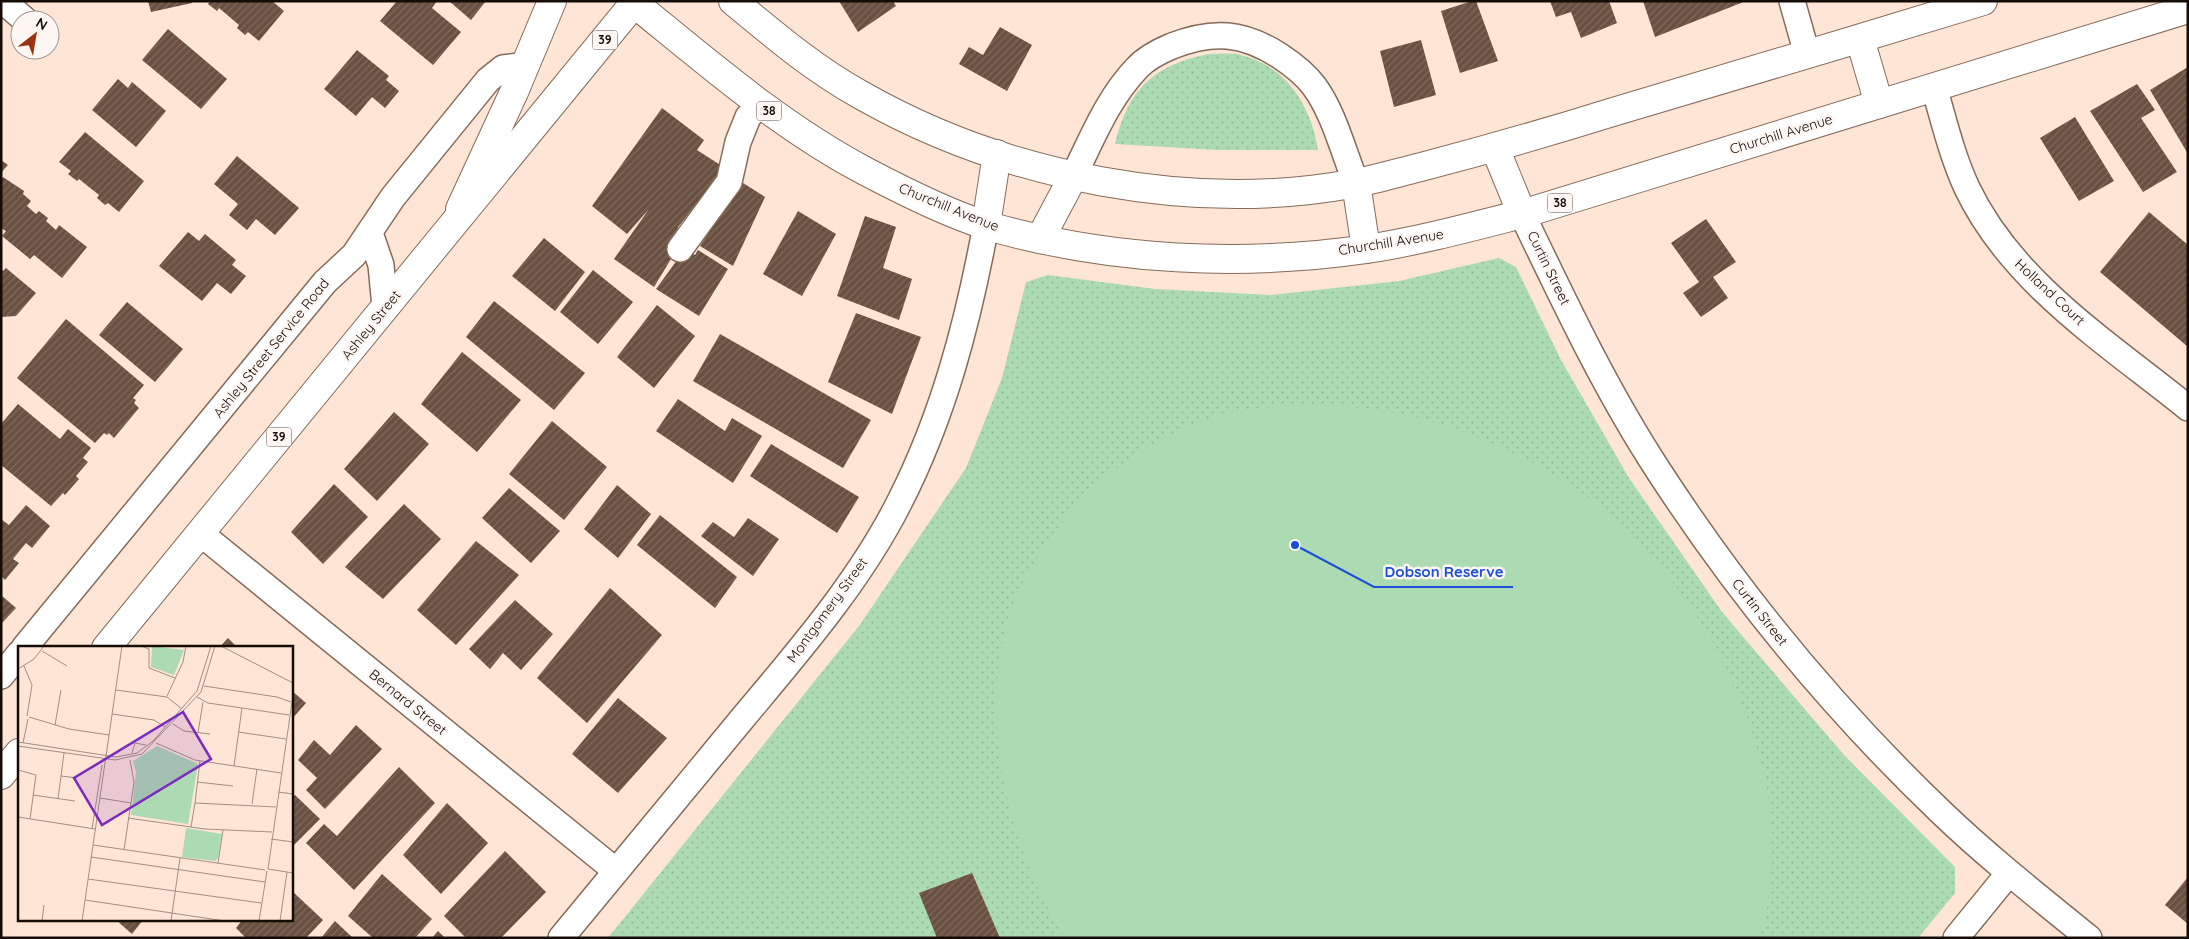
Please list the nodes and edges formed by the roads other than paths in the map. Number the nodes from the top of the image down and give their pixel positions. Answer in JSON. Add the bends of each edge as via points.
{"nodes":[{"id":1,"x":3,"y":1,"type":"edge"},
{"id":2,"x":552,"y":1,"type":"edge"},
{"id":3,"x":732,"y":1,"type":"edge"},
{"id":4,"x":1792,"y":1,"type":"edge"},
{"id":5,"x":1983,"y":1,"type":"edge"},
{"id":6,"x":634,"y":2,"type":"edge"},
{"id":7,"x":2188,"y":9,"type":"edge"},
{"id":8,"x":13,"y":10,"type":"edge"},
{"id":9,"x":1860,"y":39,"type":"junction"},
{"id":10,"x":1807,"y":54,"type":"junction"},
{"id":11,"x":526,"y":65,"type":"junction"},
{"id":12,"x":1934,"y":88,"type":"junction"},
{"id":13,"x":1879,"y":104,"type":"junction"},
{"id":14,"x":759,"y":105,"type":"junction"},
{"id":15,"x":1495,"y":148,"type":"junction"},
{"id":16,"x":997,"y":154,"type":"junction"},
{"id":17,"x":1074,"y":175,"type":"junction"},
{"id":18,"x":1356,"y":183,"type":"junction"},
{"id":19,"x":1522,"y":214,"type":"junction"},
{"id":20,"x":986,"y":225,"type":"junction"},
{"id":21,"x":452,"y":226,"type":"junction"},
{"id":22,"x":370,"y":233,"type":"junction"},
{"id":23,"x":1040,"y":239,"type":"junction"},
{"id":24,"x":1366,"y":249,"type":"junction"},
{"id":25,"x":680,"y":250,"type":"dead end"},
{"id":26,"x":385,"y":307,"type":"junction"},
{"id":27,"x":2188,"y":408,"type":"edge"},
{"id":28,"x":200,"y":533,"type":"junction"},
{"id":29,"x":26,"y":646,"type":"edge"},
{"id":30,"x":108,"y":646,"type":"edge"},
{"id":31,"x":18,"y":655,"type":"edge"},
{"id":32,"x":1,"y":676,"type":"edge"},
{"id":33,"x":18,"y":754,"type":"edge"},
{"id":34,"x":1,"y":775,"type":"edge"},
{"id":35,"x":616,"y":871,"type":"junction"},
{"id":36,"x":2009,"y":873,"type":"junction"},
{"id":37,"x":561,"y":938,"type":"edge"},
{"id":38,"x":1956,"y":938,"type":"edge"},
{"id":39,"x":2089,"y":938,"type":"edge"}],
"edges":[{"from":1,"to":8,"type":"street"},
{"from":2,"to":11,"type":"main road"},
{"from":3,"to":16,"type":"main road","via":[[806,61],[861,96],[922,127]]},
{"from":4,"to":10,"type":"street"},
{"from":5,"to":9,"type":"main road"},
{"from":6,"to":14,"type":"main road","name":"Churchill Avenue","number":"38"},
{"from":6,"to":21,"type":"main road","name":"Ashley Street","number":"39"},
{"from":7,"to":12,"type":"main road","name":"Churchill Avenue","number":"38"},
{"from":9,"to":10,"type":"main road"},
{"from":9,"to":13,"type":"main road"},
{"from":10,"to":15,"type":"main road"},
{"from":11,"to":21,"type":"main road"},
{"from":11,"to":22,"type":"street","name":"Ashley Street Service Road","via":[[504,68],[488,80],[393,197]]},
{"from":12,"to":13,"type":"main road","name":"Churchill Avenue","number":"38"},
{"from":12,"to":27,"type":"street","name":"Holland Court","via":[[1968,189],[1990,226],[2019,264],[2087,326]]},
{"from":13,"to":19,"type":"main road","name":"Churchill Avenue","number":"38"},
{"from":14,"to":20,"type":"main road","name":"Churchill Avenue","number":"38","via":[[863,170],[917,197]]},
{"from":14,"to":25,"type":"street","via":[[748,118],[738,142],[729,182]]},
{"from":15,"to":18,"type":"main road"},
{"from":15,"to":19,"type":"main road"},
{"from":16,"to":17,"type":"main road"},
{"from":16,"to":20,"type":"main road"},
{"from":17,"to":18,"type":"main road","via":[[1146,189],[1220,193],[1282,191]]},
{"from":17,"to":18,"type":"street","via":[[1112,101],[1139,66],[1161,51],[1185,41],[1214,35],[1240,36],[1262,44],[1300,71],[1314,86],[1326,108]]},
{"from":17,"to":23,"type":"main road"},
{"from":18,"to":24,"type":"main road"},
{"from":19,"to":24,"type":"main road","name":"Churchill Avenue","number":"38","via":[[1434,237]]},
{"from":19,"to":36,"type":"street","name":"Curtin Street","via":[[1614,396],[1657,469],[1700,532],[1764,618],[1844,714],[1944,816]]},
{"from":20,"to":23,"type":"main road","name":"Churchill Avenue","number":"38"},
{"from":20,"to":35,"type":"street","name":"Montgomery Street","via":[[974,291],[952,373],[929,439],[898,505],[844,591]]},
{"from":21,"to":26,"type":"main road","name":"Ashley Street","number":"39"},
{"from":22,"to":26,"type":"street","via":[[381,265]]},
{"from":22,"to":29,"type":"street","name":"Ashley Street Service Road","via":[[354,255],[331,274]]},
{"from":23,"to":24,"type":"main road","name":"Churchill Avenue","number":"38","via":[[1214,259],[1286,257]]},
{"from":26,"to":28,"type":"main road","name":"Ashley Street","number":"39"},
{"from":28,"to":30,"type":"main road","name":"Ashley Street","number":"39"},
{"from":28,"to":35,"type":"street","name":"Bernard Street"},
{"from":31,"to":32,"type":"street"},
{"from":33,"to":34,"type":"main road"},
{"from":35,"to":37,"type":"street","name":"Montgomery Street"},
{"from":36,"to":38,"type":"street"},
{"from":36,"to":39,"type":"street","name":"Curtin Street"}]}
